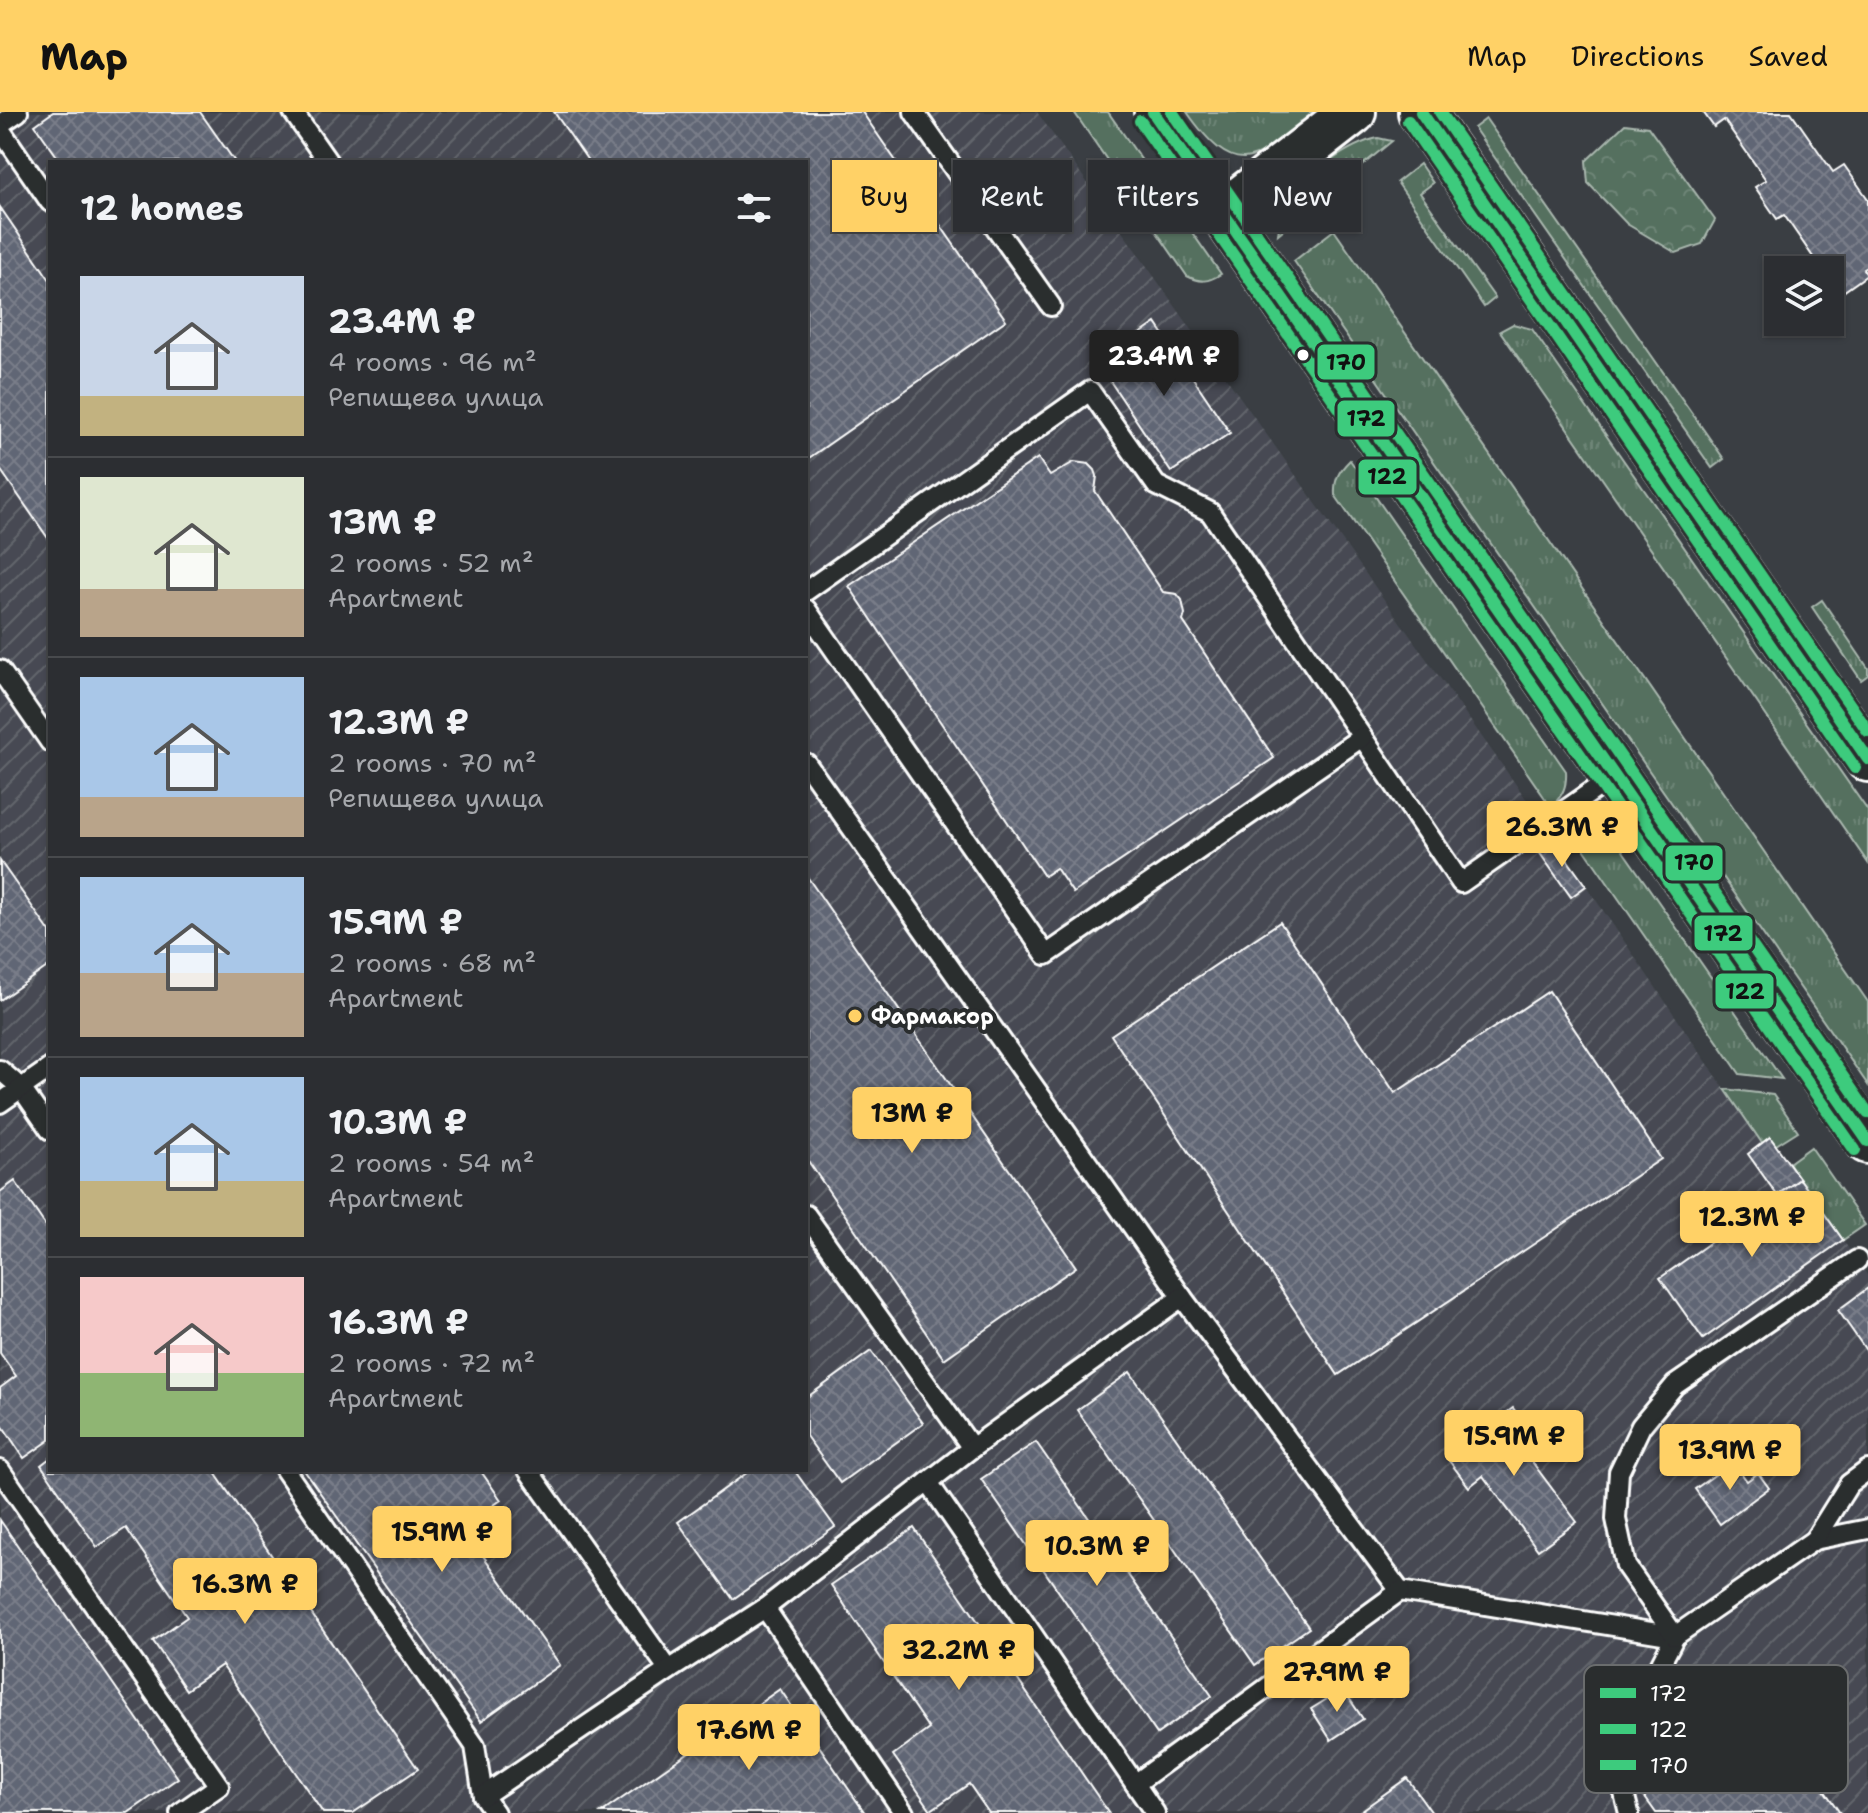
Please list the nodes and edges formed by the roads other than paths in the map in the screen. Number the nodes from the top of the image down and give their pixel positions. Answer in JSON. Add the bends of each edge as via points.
{"nodes":[{"id":1,"x":18,"y":112,"type":"edge"},
{"id":2,"x":293,"y":112,"type":"edge"},
{"id":3,"x":914,"y":112,"type":"edge"},
{"id":4,"x":1153,"y":112,"type":"edge"},
{"id":5,"x":1353,"y":112,"type":"edge"},
{"id":6,"x":1421,"y":112,"type":"edge"},
{"id":7,"x":0,"y":127,"type":"edge"},
{"id":8,"x":327,"y":160,"type":"edge"},
{"id":9,"x":1186,"y":160,"type":"edge"},
{"id":10,"x":48,"y":199,"type":"edge"},
{"id":11,"x":1228,"y":209,"type":"edge"},
{"id":12,"x":1228,"y":220,"type":"edge"},
{"id":13,"x":1051,"y":306,"type":"dead end"},
{"id":14,"x":808,"y":590,"type":"edge"},
{"id":15,"x":808,"y":612,"type":"edge"},
{"id":16,"x":0,"y":670,"type":"edge"},
{"id":17,"x":1362,"y":737,"type":"junction"},
{"id":18,"x":48,"y":739,"type":"edge"},
{"id":19,"x":1863,"y":741,"type":"edge"},
{"id":20,"x":808,"y":766,"type":"edge"},
{"id":21,"x":1614,"y":776,"type":"junction"},
{"id":22,"x":48,"y":1069,"type":"edge"},
{"id":23,"x":0,"y":1070,"type":"edge"},
{"id":24,"x":21,"y":1088,"type":"junction"},
{"id":25,"x":0,"y":1103,"type":"edge"},
{"id":26,"x":48,"y":1127,"type":"edge"},
{"id":27,"x":1868,"y":1141,"type":"edge"},
{"id":28,"x":808,"y":1218,"type":"edge"},
{"id":29,"x":1857,"y":1260,"type":"dead end"},
{"id":30,"x":1182,"y":1297,"type":"junction"},
{"id":31,"x":972,"y":1448,"type":"junction"},
{"id":32,"x":0,"y":1470,"type":"edge"},
{"id":33,"x":1868,"y":1470,"type":"edge"},
{"id":34,"x":286,"y":1472,"type":"edge"},
{"id":35,"x":529,"y":1472,"type":"edge"},
{"id":36,"x":928,"y":1482,"type":"junction"},
{"id":37,"x":1868,"y":1529,"type":"edge"},
{"id":38,"x":1814,"y":1540,"type":"junction"},
{"id":39,"x":1400,"y":1591,"type":"junction"},
{"id":40,"x":765,"y":1608,"type":"junction"},
{"id":41,"x":1675,"y":1636,"type":"junction"},
{"id":42,"x":1660,"y":1665,"type":"edge"},
{"id":43,"x":669,"y":1670,"type":"junction"},
{"id":44,"x":1135,"y":1784,"type":"junction"},
{"id":45,"x":1624,"y":1793,"type":"edge"},
{"id":46,"x":483,"y":1796,"type":"junction"},
{"id":47,"x":180,"y":1813,"type":"edge"},
{"id":48,"x":495,"y":1813,"type":"edge"},
{"id":49,"x":904,"y":1813,"type":"edge"},
{"id":50,"x":1155,"y":1813,"type":"edge"},
{"id":51,"x":1629,"y":1813,"type":"edge"}],
"edges":[{"from":1,"to":7,"type":"lane"},
{"from":2,"to":8,"type":"lane"},
{"from":3,"to":13,"type":"lane"},
{"from":4,"to":9,"type":"street"},
{"from":5,"to":11,"type":"street"},
{"from":6,"to":19,"type":"street"},
{"from":7,"to":10,"type":"lane"},
{"from":12,"to":21,"type":"street"},
{"from":14,"to":17,"type":"lane","via":[[1090,391],[1156,485],[1210,512]]},
{"from":15,"to":17,"type":"lane","via":[[1046,955]]},
{"from":16,"to":18,"type":"lane"},
{"from":17,"to":21,"type":"lane","via":[[1461,883]]},
{"from":20,"to":30,"type":"lane"},
{"from":21,"to":27,"type":"street"},
{"from":22,"to":24,"type":"lane"},
{"from":23,"to":24,"type":"lane"},
{"from":24,"to":25,"type":"lane"},
{"from":24,"to":26,"type":"lane"},
{"from":28,"to":31,"type":"lane"},
{"from":29,"to":41,"type":"lane","via":[[1675,1385],[1641,1426],[1624,1461],[1616,1519],[1626,1566]]},
{"from":30,"to":31,"type":"lane"},
{"from":30,"to":39,"type":"lane"},
{"from":31,"to":36,"type":"lane"},
{"from":32,"to":47,"type":"lane","via":[[219,1786]]},
{"from":33,"to":38,"type":"lane","via":[[1849,1484]]},
{"from":34,"to":46,"type":"lane","via":[[475,1746]]},
{"from":35,"to":43,"type":"lane"},
{"from":36,"to":40,"type":"lane"},
{"from":36,"to":44,"type":"lane"},
{"from":37,"to":38,"type":"lane"},
{"from":38,"to":41,"type":"lane"},
{"from":39,"to":41,"type":"lane"},
{"from":39,"to":44,"type":"lane"},
{"from":40,"to":43,"type":"lane"},
{"from":40,"to":49,"type":"lane"},
{"from":41,"to":42,"type":"lane"},
{"from":43,"to":46,"type":"lane"},
{"from":44,"to":50,"type":"lane"},
{"from":45,"to":51,"type":"lane"},
{"from":46,"to":48,"type":"lane"}]}
